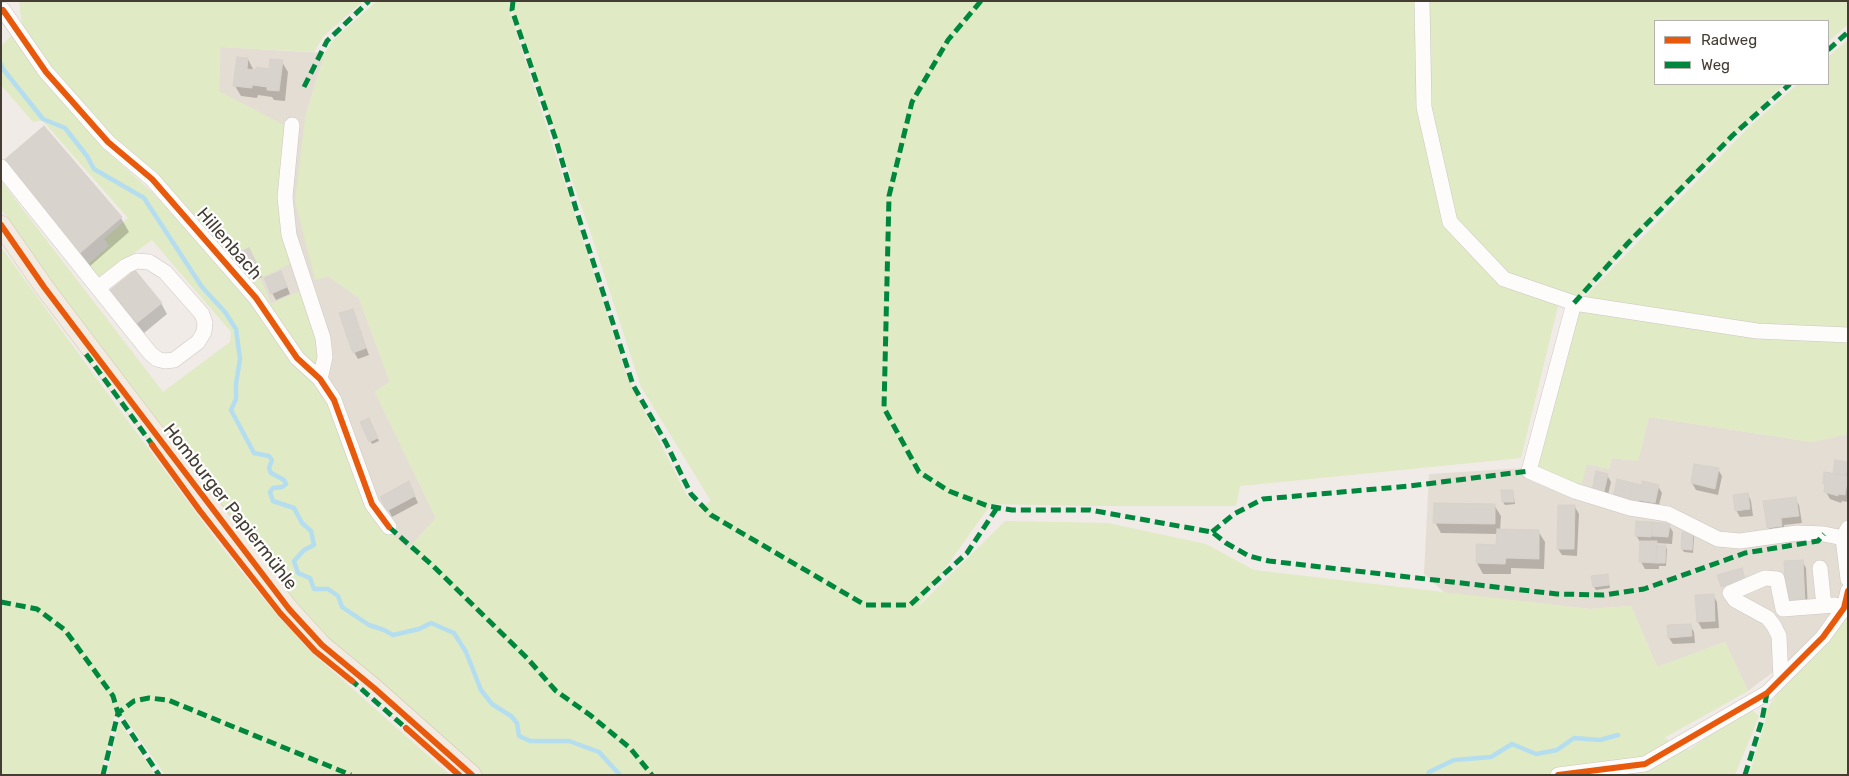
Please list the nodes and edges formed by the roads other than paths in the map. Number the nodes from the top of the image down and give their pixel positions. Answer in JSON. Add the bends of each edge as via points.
{"nodes":[{"id":1,"x":1422,"y":1,"type":"edge"},
{"id":2,"x":5,"y":6,"type":"edge"},
{"id":3,"x":292,"y":126,"type":"dead end"},
{"id":4,"x":1,"y":167,"type":"edge"},
{"id":5,"x":1,"y":225,"type":"edge"},
{"id":6,"x":98,"y":288,"type":"junction"},
{"id":7,"x":1574,"y":302,"type":"junction"},
{"id":8,"x":1848,"y":336,"type":"edge"},
{"id":9,"x":320,"y":379,"type":"junction"},
{"id":10,"x":389,"y":527,"type":"dead end"},
{"id":11,"x":1846,"y":533,"type":"edge"},
{"id":12,"x":1820,"y":568,"type":"dead end"},
{"id":13,"x":1848,"y":579,"type":"edge"},
{"id":14,"x":1848,"y":591,"type":"edge"},
{"id":15,"x":1824,"y":606,"type":"junction"},
{"id":16,"x":1842,"y":611,"type":"junction"},
{"id":17,"x":1781,"y":679,"type":"junction"},
{"id":18,"x":472,"y":775,"type":"edge"},
{"id":19,"x":1558,"y":775,"type":"edge"}],
"edges":[{"from":1,"to":7,"type":"street","via":[[1424,107],[1450,222],[1504,280]]},
{"from":2,"to":9,"type":"street","name":"Hillenbach","via":[[46,72],[108,142],[152,179],[256,298],[297,358]]},
{"from":3,"to":9,"type":"street","via":[[285,197],[289,235],[323,338],[325,357]]},
{"from":4,"to":6,"type":"street"},
{"from":5,"to":18,"type":"main road","name":"Homburger Papiermühle","via":[[44,287],[289,609],[322,645]]},
{"from":6,"to":6,"type":"street","via":[[157,359],[174,360],[198,342],[204,332],[202,314],[165,272],[149,262],[137,261],[126,266]]},
{"from":7,"to":8,"type":"street","via":[[1757,331]]},
{"from":7,"to":11,"type":"street","via":[[1529,471],[1575,491],[1630,508],[1668,514],[1718,539],[1740,541],[1797,533]]},
{"from":9,"to":10,"type":"street","name":"Hillenbach","via":[[334,400],[372,504]]},
{"from":11,"to":13,"type":"street"},
{"from":12,"to":15,"type":"street"},
{"from":14,"to":16,"type":"street"},
{"from":15,"to":16,"type":"street","via":[[1835,605]]},
{"from":15,"to":17,"type":"street","via":[[1783,609],[1777,579],[1765,578],[1730,593],[1735,600],[1768,618],[1774,626],[1779,636]]},
{"from":16,"to":17,"type":"street","via":[[1824,637]]},
{"from":17,"to":19,"type":"street","via":[[1767,693],[1645,764]]}]}
